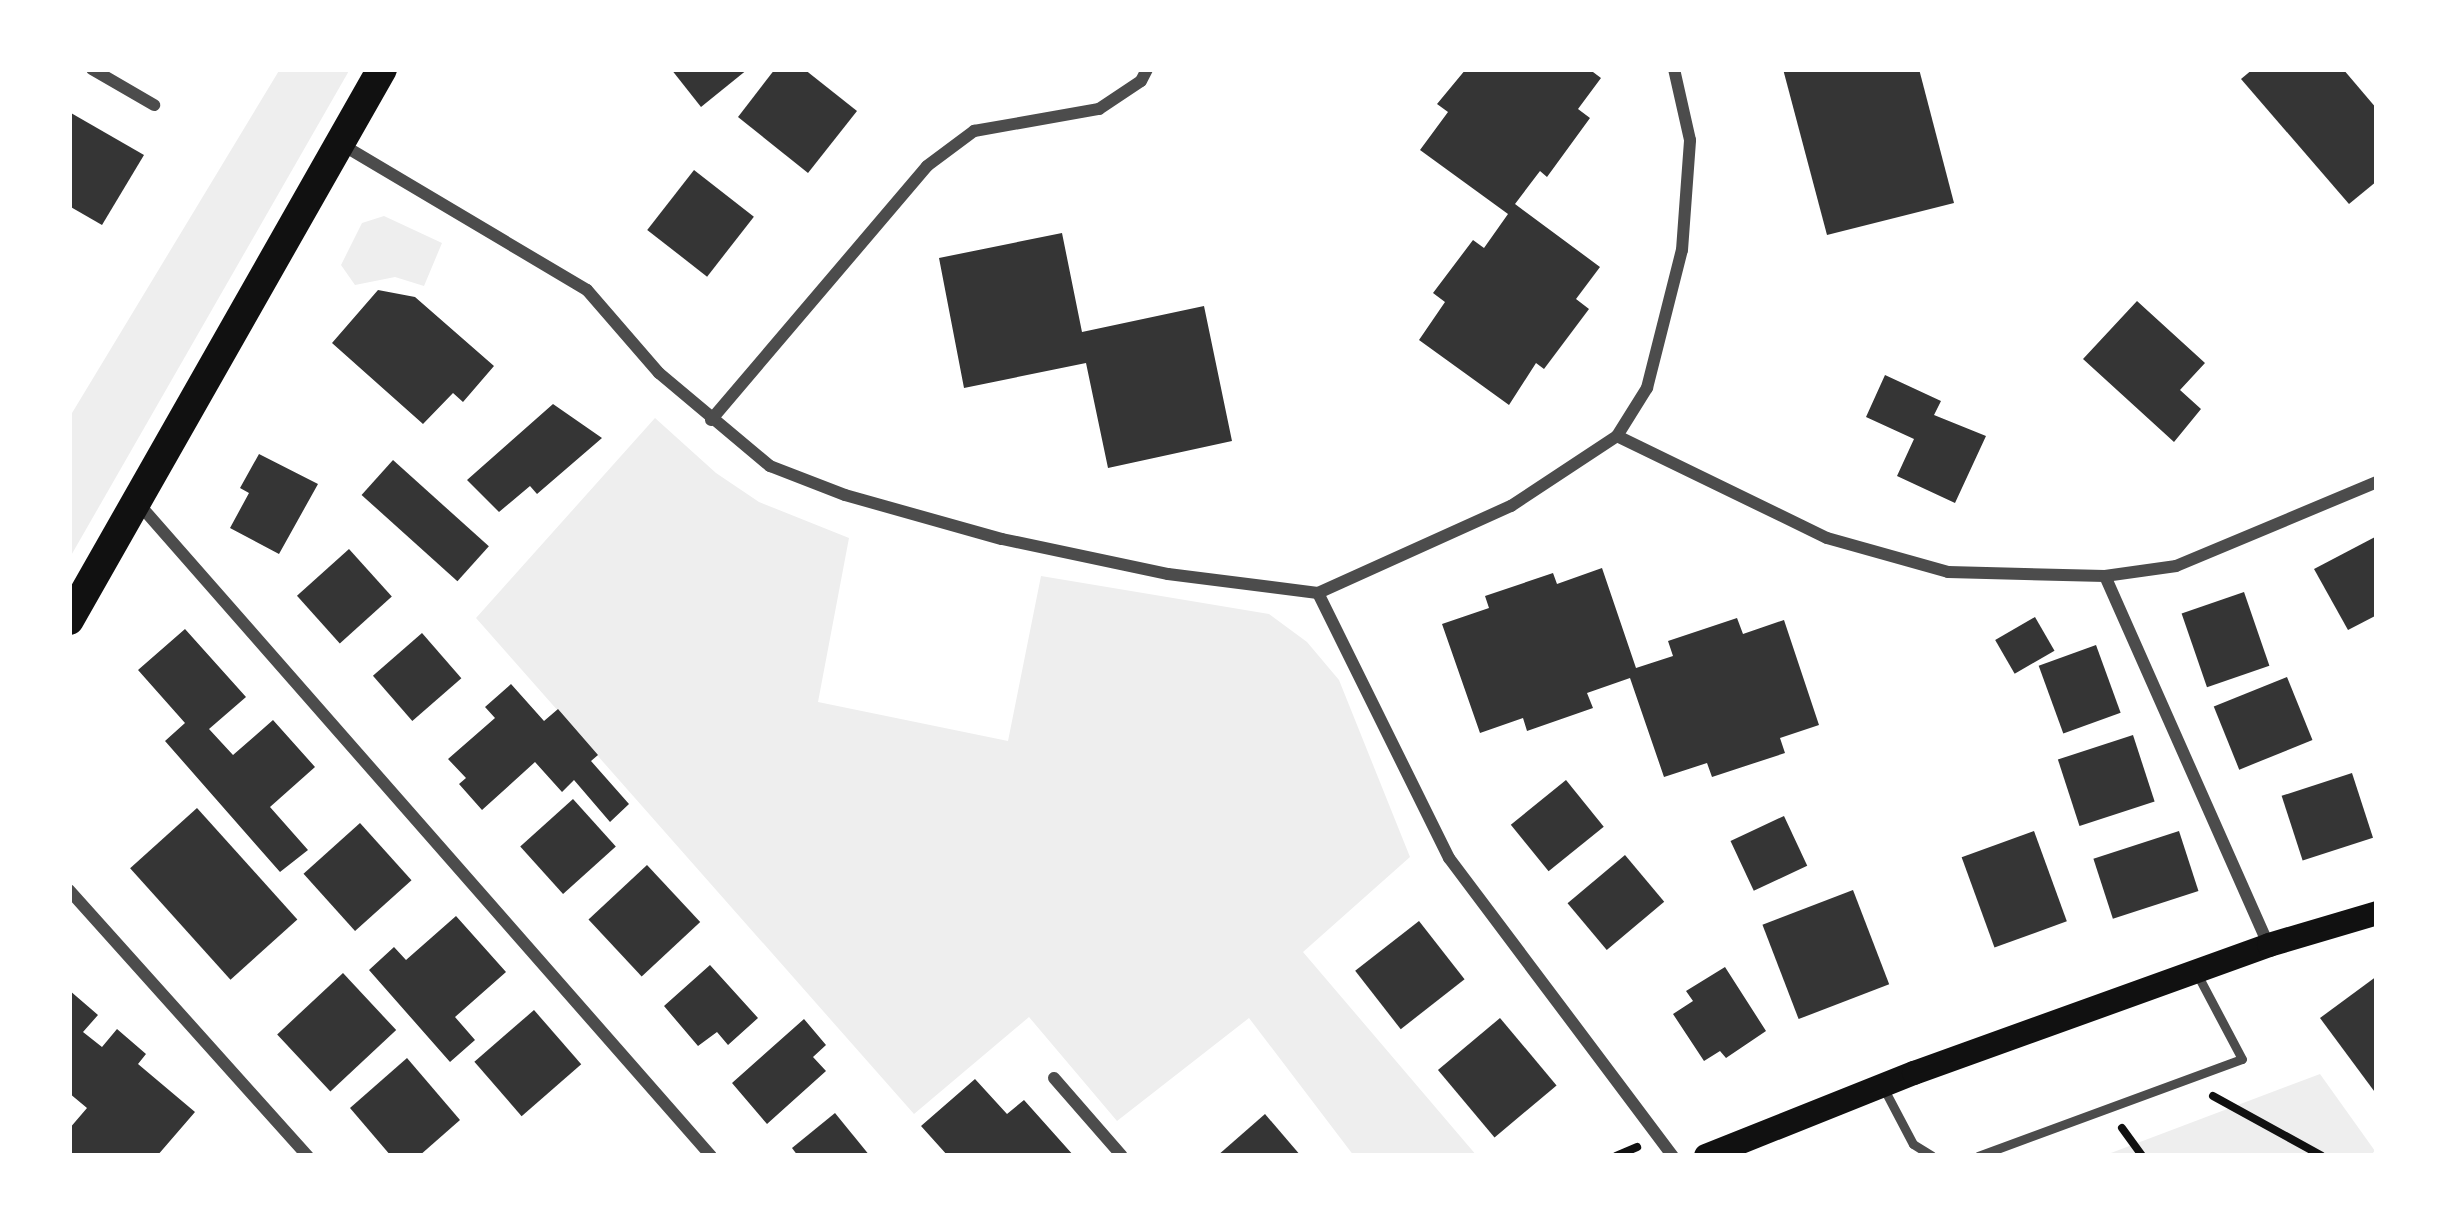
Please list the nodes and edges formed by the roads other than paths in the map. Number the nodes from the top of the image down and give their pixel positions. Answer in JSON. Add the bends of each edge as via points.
{"nodes":[{"id":1,"x":92,"y":69,"type":"edge"},
{"id":2,"x":382,"y":69,"type":"edge"},
{"id":3,"x":1147,"y":69,"type":"edge"},
{"id":4,"x":1674,"y":69,"type":"edge"},
{"id":5,"x":154,"y":105,"type":"dead end"},
{"id":6,"x":340,"y":143,"type":"junction"},
{"id":7,"x":711,"y":420,"type":"junction"},
{"id":8,"x":1617,"y":436,"type":"junction"},
{"id":9,"x":2375,"y":488,"type":"edge"},
{"id":10,"x":136,"y":500,"type":"junction"},
{"id":11,"x":2105,"y":577,"type":"junction"},
{"id":12,"x":1318,"y":592,"type":"junction"},
{"id":13,"x":69,"y":620,"type":"edge"},
{"id":14,"x":69,"y":890,"type":"edge"},
{"id":15,"x":2377,"y":913,"type":"edge"},
{"id":16,"x":2269,"y":945,"type":"junction"},
{"id":17,"x":2195,"y":971,"type":"junction"},
{"id":18,"x":1054,"y":1078,"type":"dead end"},
{"id":19,"x":1882,"y":1086,"type":"junction"},
{"id":20,"x":308,"y":1156,"type":"edge"},
{"id":21,"x":711,"y":1156,"type":"edge"},
{"id":22,"x":1122,"y":1156,"type":"edge"},
{"id":23,"x":1673,"y":1156,"type":"edge"},
{"id":24,"x":1706,"y":1156,"type":"edge"},
{"id":25,"x":1932,"y":1156,"type":"edge"},
{"id":26,"x":1978,"y":1156,"type":"edge"}],
"edges":[{"from":1,"to":5,"type":"street"},
{"from":2,"to":6,"type":"main road"},
{"from":3,"to":7,"type":"street","via":[[1099,109],[974,131],[927,166]]},
{"from":4,"to":8,"type":"street","via":[[1690,140],[1682,250],[1647,388]]},
{"from":6,"to":7,"type":"street","via":[[586,290]]},
{"from":6,"to":10,"type":"main road"},
{"from":7,"to":12,"type":"street","via":[[770,466],[845,495],[1168,574]]},
{"from":8,"to":11,"type":"street","via":[[1827,538],[1948,572]]},
{"from":8,"to":12,"type":"street","via":[[1511,506]]},
{"from":9,"to":11,"type":"street","via":[[2176,566]]},
{"from":10,"to":13,"type":"main road"},
{"from":10,"to":21,"type":"street"},
{"from":11,"to":16,"type":"street"},
{"from":12,"to":23,"type":"street","via":[[1449,858]]},
{"from":14,"to":20,"type":"street"},
{"from":15,"to":16,"type":"main road"},
{"from":16,"to":17,"type":"main road"},
{"from":17,"to":19,"type":"main road"},
{"from":17,"to":26,"type":"lane","via":[[2242,1059]]},
{"from":18,"to":22,"type":"street"},
{"from":19,"to":24,"type":"main road"},
{"from":19,"to":25,"type":"lane","via":[[1913,1144]]}]}
